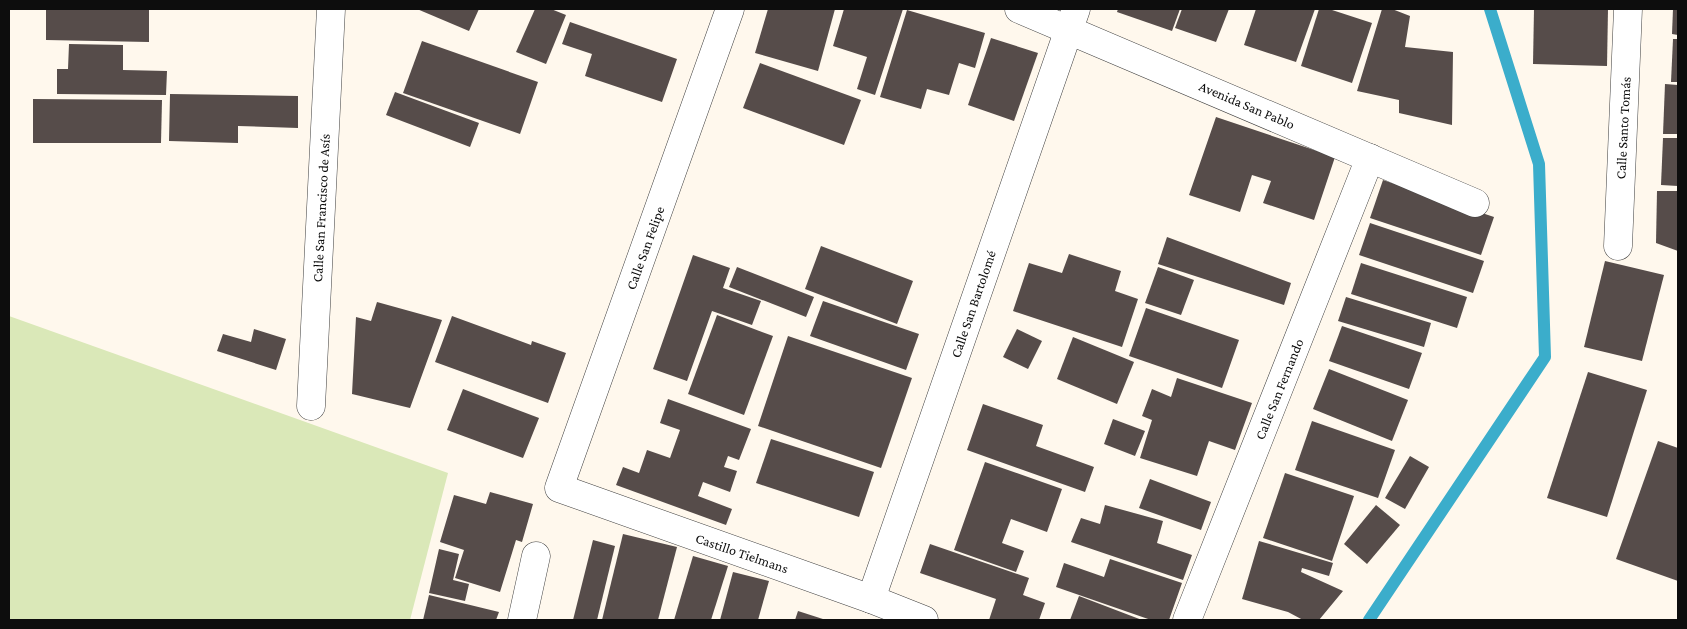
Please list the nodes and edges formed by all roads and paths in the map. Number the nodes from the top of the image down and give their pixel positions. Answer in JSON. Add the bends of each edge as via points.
{"nodes":[{"id":1,"x":331,"y":9,"type":"edge"},
{"id":2,"x":730,"y":9,"type":"edge"},
{"id":3,"x":1019,"y":9,"type":"edge"},
{"id":4,"x":1628,"y":9,"type":"edge"},
{"id":5,"x":1072,"y":18,"type":"edge"},
{"id":6,"x":1370,"y":158,"type":"junction"},
{"id":7,"x":1475,"y":203,"type":"dead end"},
{"id":8,"x":1618,"y":246,"type":"dead end"},
{"id":9,"x":311,"y":406,"type":"dead end"},
{"id":10,"x":559,"y":488,"type":"joint"},
{"id":11,"x":536,"y":556,"type":"dead end"},
{"id":12,"x":871,"y":599,"type":"junction"},
{"id":13,"x":522,"y":620,"type":"edge"},
{"id":14,"x":924,"y":620,"type":"edge"},
{"id":15,"x":1188,"y":620,"type":"edge"}],
"edges":[{"from":1,"to":9,"type":"street","name":"Calle San Francisco de Asís"},
{"from":2,"to":10,"type":"street","name":"Calle San Felipe"},
{"from":3,"to":5,"type":"street","name":"Avenida San Pablo"},
{"from":4,"to":8,"type":"street","name":"Calle Santo Tomás"},
{"from":5,"to":6,"type":"street","name":"Avenida San Pablo"},
{"from":5,"to":12,"type":"street","name":"Calle San Bartolomé"},
{"from":6,"to":7,"type":"street","name":"Avenida San Pablo"},
{"from":6,"to":15,"type":"street","name":"Calle San Fernando"},
{"from":10,"to":12,"type":"street","name":"Castillo Tielmans"},
{"from":11,"to":13,"type":"street"},
{"from":12,"to":14,"type":"street","name":"Castillo Tielmans"}]}
